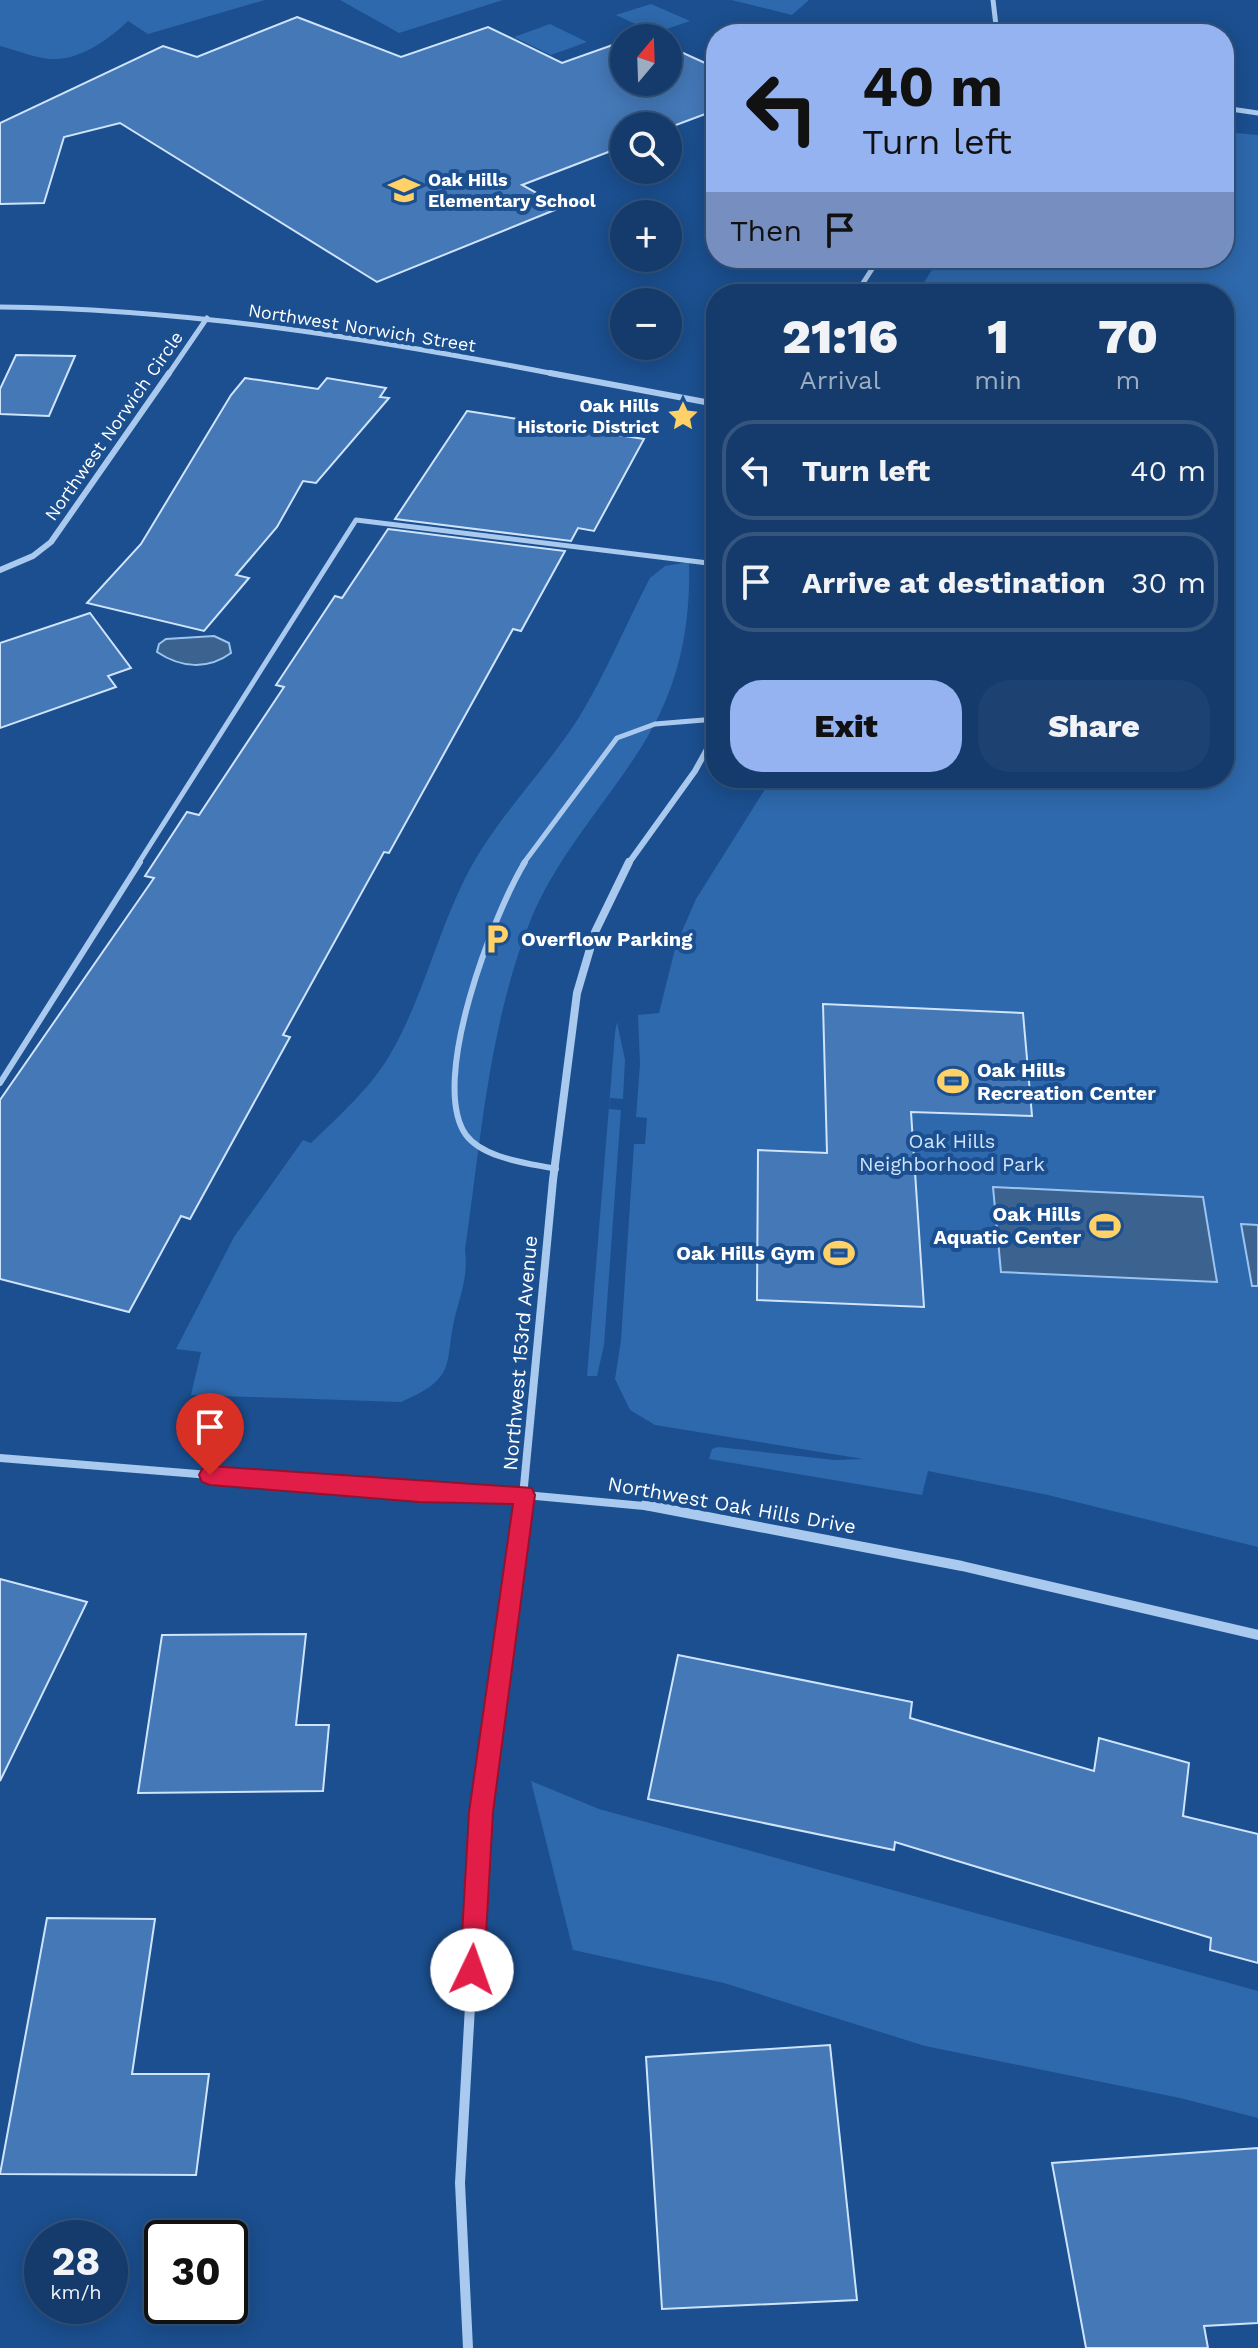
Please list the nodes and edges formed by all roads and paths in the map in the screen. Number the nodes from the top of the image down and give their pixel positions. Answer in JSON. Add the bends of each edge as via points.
{"nodes":[{"id":1,"x":993,"y":0,"type":"edge"},
{"id":2,"x":996,"y":24,"type":"edge"},
{"id":3,"x":1234,"y":109,"type":"edge"},
{"id":4,"x":1258,"y":113,"type":"edge"},
{"id":5,"x":0,"y":307,"type":"edge"},
{"id":6,"x":207,"y":318,"type":"junction"},
{"id":7,"x":706,"y":402,"type":"edge"},
{"id":8,"x":706,"y":563,"type":"edge"},
{"id":9,"x":0,"y":570,"type":"edge"},
{"id":10,"x":706,"y":720,"type":"edge"},
{"id":11,"x":706,"y":751,"type":"edge"},
{"id":12,"x":0,"y":1083,"type":"edge"},
{"id":13,"x":556,"y":1169,"type":"junction"},
{"id":14,"x":0,"y":1458,"type":"edge"},
{"id":15,"x":525,"y":1495,"type":"junction"},
{"id":16,"x":1258,"y":1635,"type":"edge"},
{"id":17,"x":468,"y":2348,"type":"edge"}],
"edges":[{"from":1,"to":2,"type":"street"},
{"from":3,"to":4,"type":"street"},
{"from":5,"to":6,"type":"street","name":"Northwest Norwich Street","via":[[60,306]]},
{"from":6,"to":7,"type":"street","name":"Northwest Norwich Street"},
{"from":6,"to":9,"type":"street","name":"Northwest Norwich Circle","via":[[51,542]]},
{"from":8,"to":12,"type":"lane","via":[[356,520]]},
{"from":10,"to":13,"type":"lane","via":[[636,727],[618,736],[515,877],[484,947],[465,1016],[453,1109],[466,1135],[497,1153]]},
{"from":11,"to":13,"type":"street","name":"Northwest 153rd Avenue","via":[[630,861],[595,932],[577,993]]},
{"from":13,"to":15,"type":"street","name":"Northwest 153rd Avenue"},
{"from":14,"to":15,"type":"street","name":"Northwest Oak Hills Drive","via":[[419,1492]]},
{"from":15,"to":16,"type":"street","name":"Northwest Oak Hills Drive","via":[[636,1503],[858,1545]]},
{"from":15,"to":17,"type":"street","name":"Northwest 153rd Avenue","via":[[481,1812],[460,2183]]}]}
